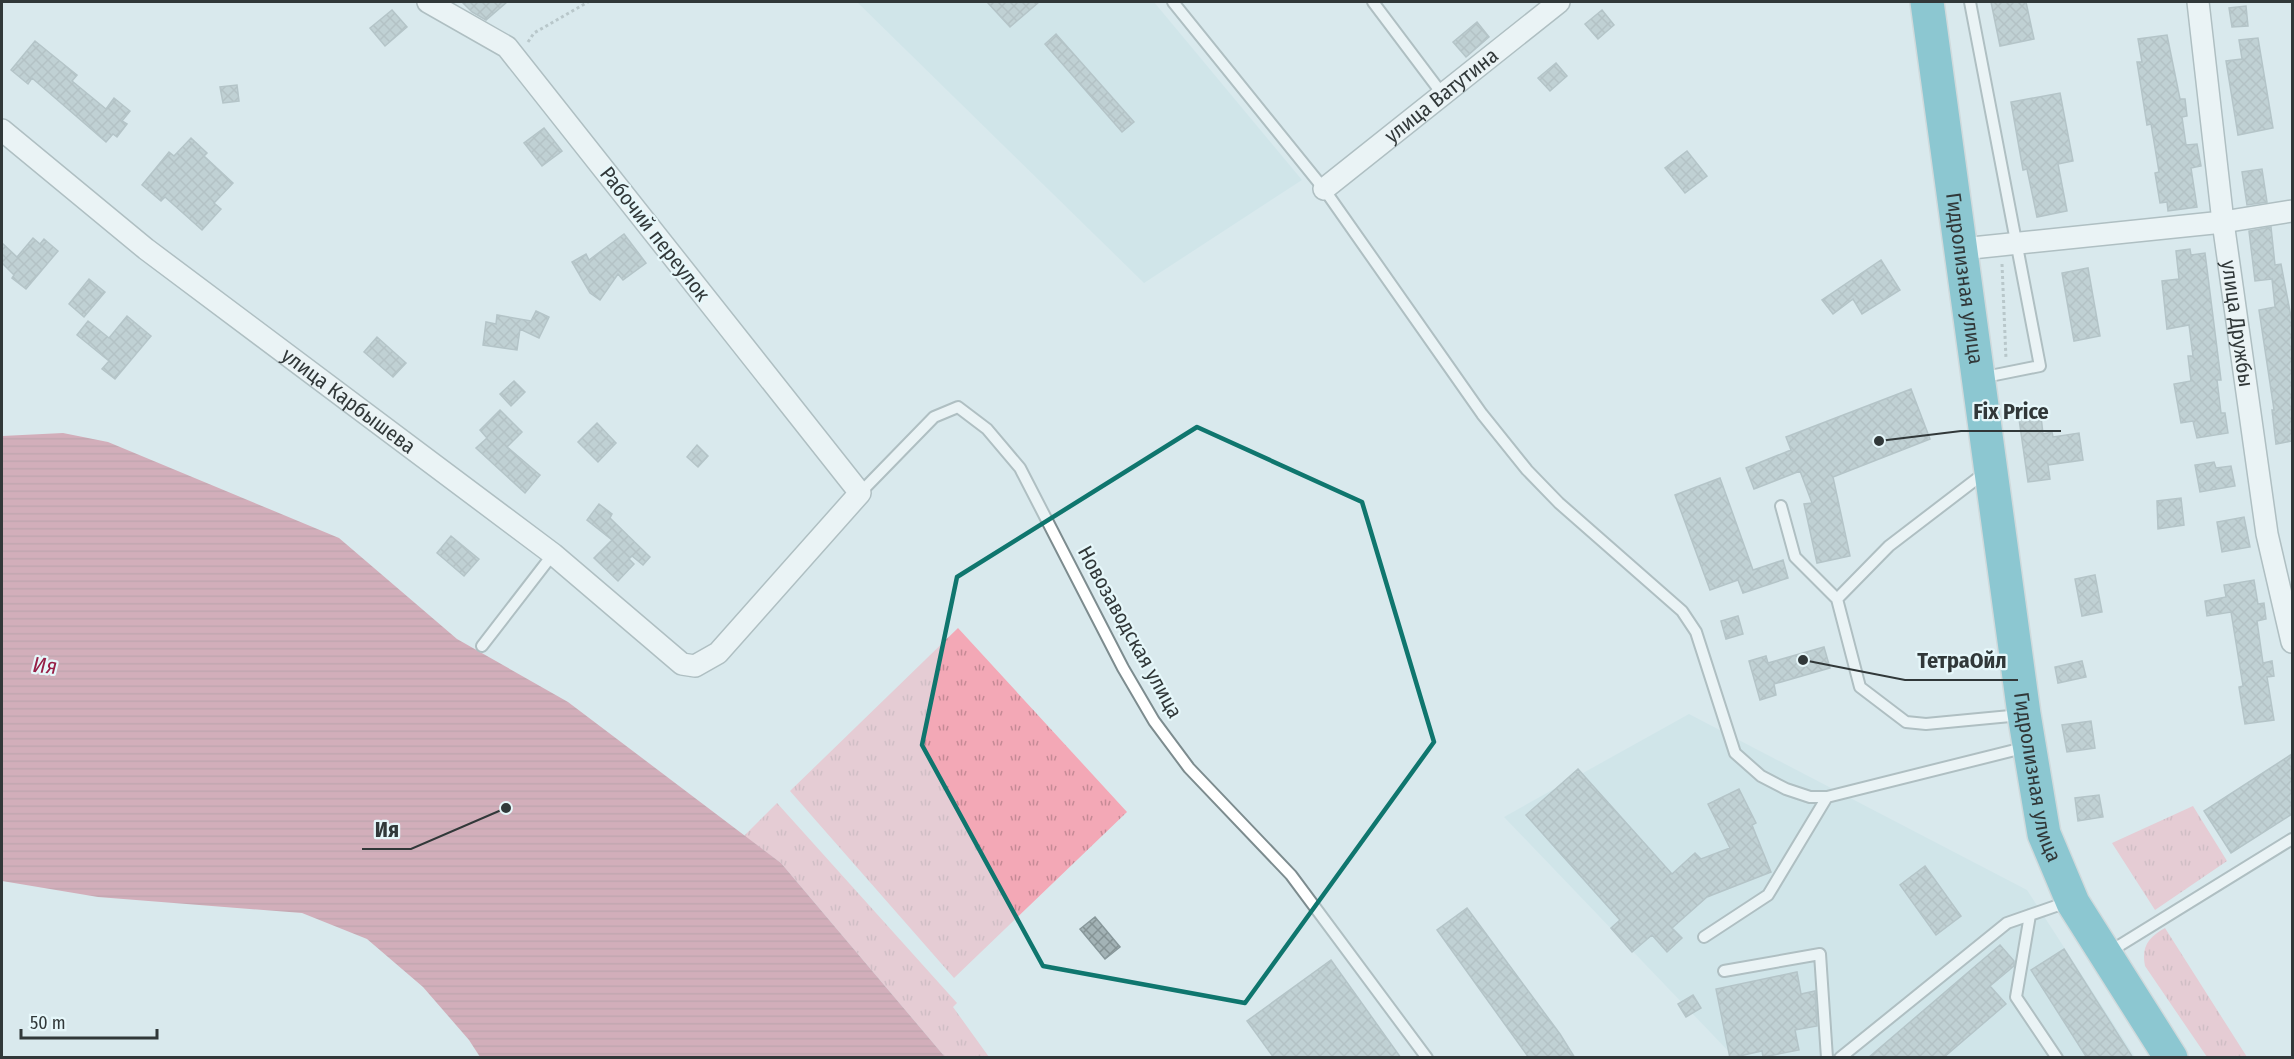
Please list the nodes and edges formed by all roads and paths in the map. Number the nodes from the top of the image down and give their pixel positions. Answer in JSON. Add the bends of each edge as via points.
{"nodes":[{"id":1,"x":428,"y":2,"type":"edge"},
{"id":2,"x":588,"y":2,"type":"edge"},
{"id":3,"x":1173,"y":2,"type":"edge"},
{"id":4,"x":1373,"y":2,"type":"edge"},
{"id":5,"x":1559,"y":2,"type":"edge"},
{"id":6,"x":1928,"y":2,"type":"edge"},
{"id":7,"x":1970,"y":2,"type":"edge"},
{"id":8,"x":2198,"y":2,"type":"edge"},
{"id":9,"x":516,"y":58,"type":"junction"},
{"id":10,"x":1443,"y":94,"type":"junction"},
{"id":11,"x":2,"y":130,"type":"edge"},
{"id":12,"x":1324,"y":189,"type":"junction"},
{"id":13,"x":2292,"y":211,"type":"edge"},
{"id":14,"x":2223,"y":222,"type":"junction"},
{"id":15,"x":2009,"y":246,"type":"junction"},
{"id":16,"x":1962,"y":249,"type":"junction"},
{"id":17,"x":1993,"y":375,"type":"junction"},
{"id":18,"x":1992,"y":467,"type":"junction"},
{"id":19,"x":860,"y":493,"type":"junction"},
{"id":20,"x":1781,"y":506,"type":"dead end"},
{"id":21,"x":553,"y":554,"type":"junction"},
{"id":22,"x":1837,"y":599,"type":"junction"},
{"id":23,"x":2292,"y":642,"type":"edge"},
{"id":24,"x":482,"y":646,"type":"dead end"},
{"id":25,"x":2024,"y":714,"type":"junction"},
{"id":26,"x":2030,"y":746,"type":"junction"},
{"id":27,"x":1827,"y":797,"type":"junction"},
{"id":28,"x":2292,"y":839,"type":"edge"},
{"id":29,"x":2073,"y":903,"type":"junction"},
{"id":30,"x":2030,"y":915,"type":"junction"},
{"id":31,"x":1704,"y":937,"type":"dead end"},
{"id":32,"x":2104,"y":956,"type":"junction"},
{"id":33,"x":1724,"y":971,"type":"dead end"},
{"id":34,"x":1427,"y":1058,"type":"edge"},
{"id":35,"x":1827,"y":1058,"type":"edge"},
{"id":36,"x":1840,"y":1058,"type":"edge"},
{"id":37,"x":2057,"y":1058,"type":"edge"},
{"id":38,"x":2171,"y":1058,"type":"edge"}],
"edges":[{"from":1,"to":9,"type":"street","name":"Рабочий переулок","via":[[507,47]]},
{"from":2,"to":9,"type":"path","via":[[534,33]]},
{"from":3,"to":12,"type":"lane"},
{"from":4,"to":10,"type":"lane"},
{"from":5,"to":10,"type":"street","name":"улица Ватутина"},
{"from":6,"to":16,"type":"highway","name":"Гидролизная улица"},
{"from":7,"to":15,"type":"lane"},
{"from":8,"to":14,"type":"street","name":"улица Дружбы"},
{"from":9,"to":19,"type":"street","name":"Рабочий переулок"},
{"from":10,"to":12,"type":"street","name":"улица Ватутина"},
{"from":11,"to":21,"type":"street","name":"улица Карбышева","via":[[146,249]]},
{"from":12,"to":27,"type":"lane","via":[[1482,414],[1527,470],[1682,611],[1696,632],[1735,753],[1761,776],[1786,789],[1810,797]]},
{"from":13,"to":14,"type":"street"},
{"from":14,"to":15,"type":"street"},
{"from":14,"to":23,"type":"street","name":"улица Дружбы","via":[[2267,534]]},
{"from":15,"to":16,"type":"street"},
{"from":15,"to":17,"type":"path"},
{"from":15,"to":17,"type":"lane","via":[[2040,366]]},
{"from":16,"to":17,"type":"highway","name":"Гидролизная улица"},
{"from":17,"to":18,"type":"highway","name":"Гидролизная улица"},
{"from":18,"to":22,"type":"lane","via":[[1889,546]]},
{"from":18,"to":25,"type":"highway","name":"Гидролизная улица"},
{"from":19,"to":21,"type":"street","name":"улица Карбышева","via":[[718,654],[694,666],[682,664]]},
{"from":19,"to":34,"type":"lane","name":"Новозаводская улица","via":[[934,417],[958,407],[987,429],[1020,468],[1154,721],[1189,768],[1292,875]]},
{"from":20,"to":22,"type":"lane","via":[[1795,557]]},
{"from":21,"to":24,"type":"lane"},
{"from":22,"to":25,"type":"lane","via":[[1860,687],[1906,722],[1926,724]]},
{"from":25,"to":26,"type":"highway","name":"Гидролизная улица"},
{"from":26,"to":27,"type":"lane"},
{"from":26,"to":29,"type":"highway","name":"Гидролизная улица","via":[[2044,834]]},
{"from":27,"to":31,"type":"lane","via":[[1768,895]]},
{"from":28,"to":32,"type":"lane"},
{"from":29,"to":30,"type":"lane"},
{"from":29,"to":32,"type":"highway","name":"Гидролизная улица"},
{"from":30,"to":36,"type":"lane","via":[[2007,923]]},
{"from":30,"to":37,"type":"lane","via":[[2016,997]]},
{"from":32,"to":38,"type":"highway","name":"Гидролизная улица"},
{"from":33,"to":35,"type":"lane","via":[[1820,954]]}]}
